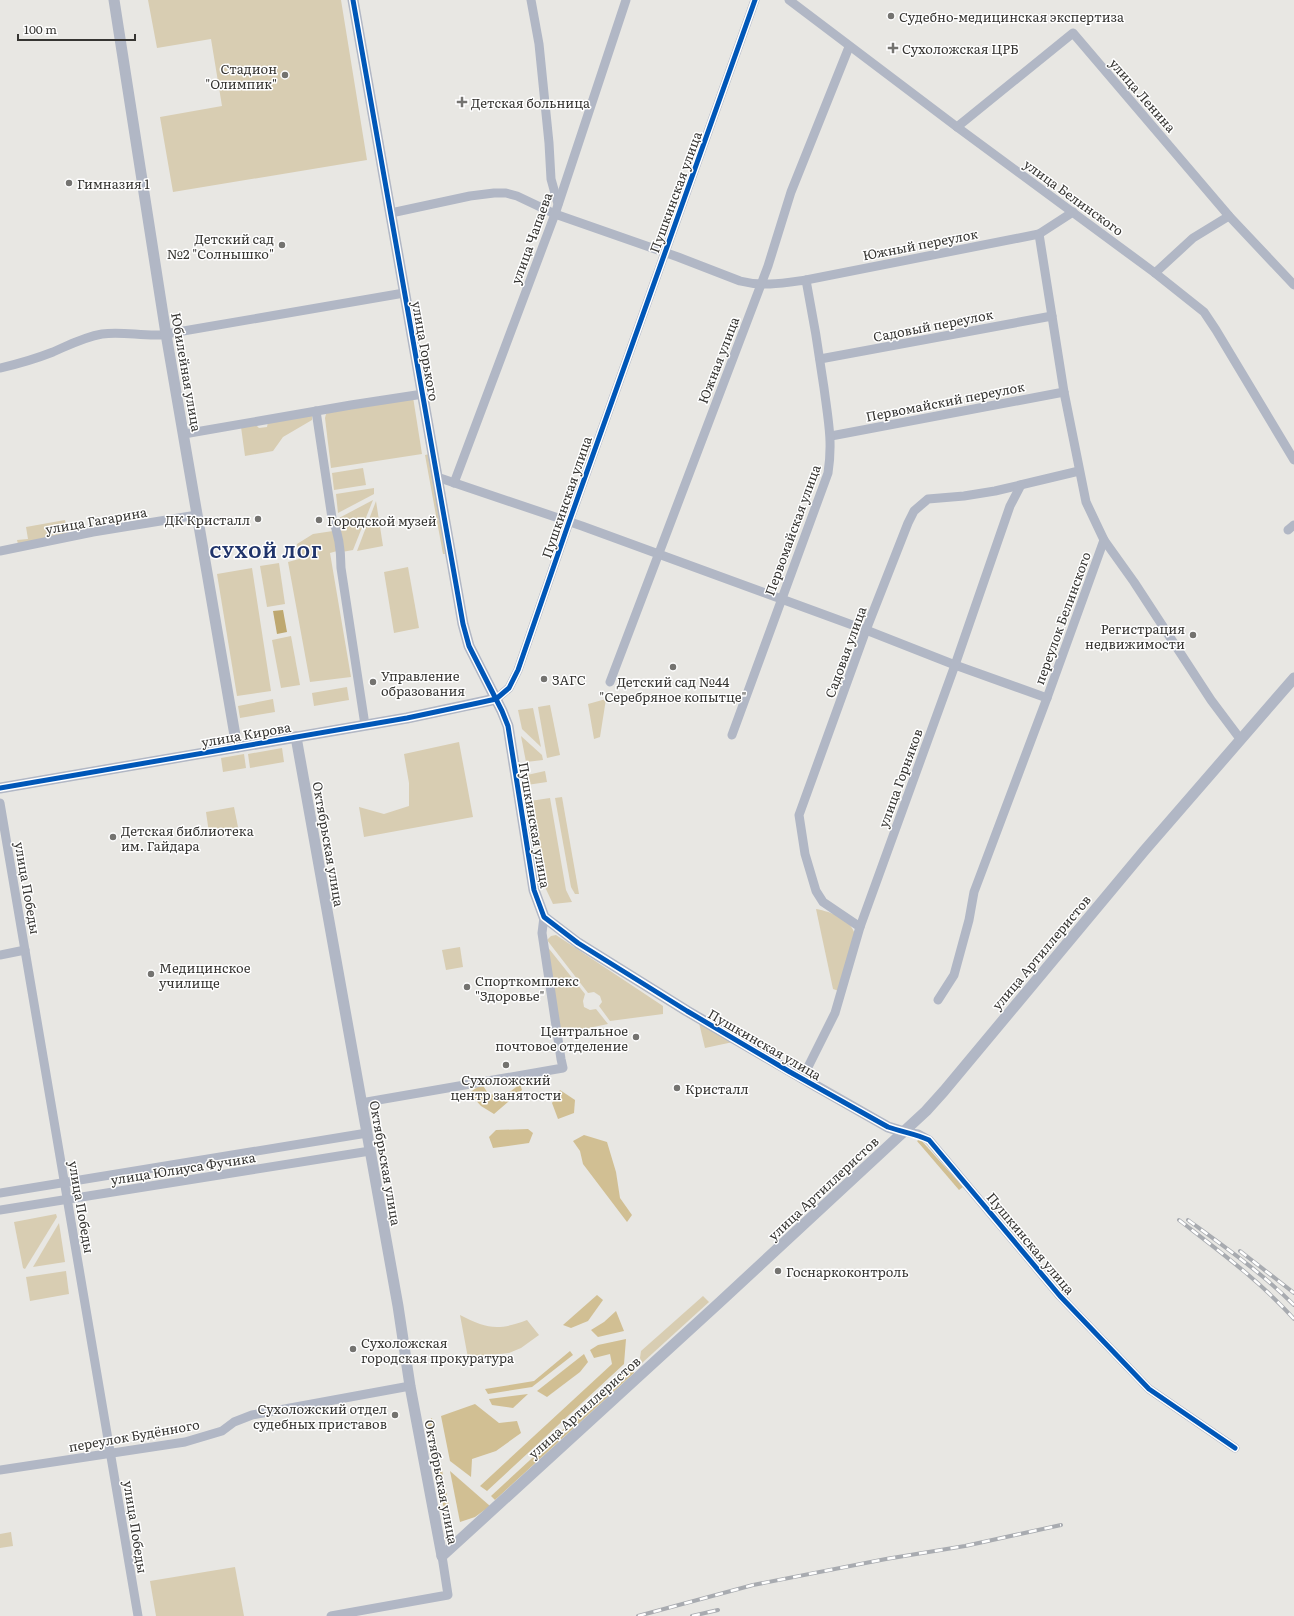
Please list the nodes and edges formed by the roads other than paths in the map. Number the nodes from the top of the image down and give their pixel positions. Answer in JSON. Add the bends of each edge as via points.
{"nodes":[{"id":1,"x":114,"y":0,"type":"edge"},
{"id":2,"x":353,"y":0,"type":"edge"},
{"id":3,"x":531,"y":0,"type":"edge"},
{"id":4,"x":626,"y":0,"type":"edge"},
{"id":5,"x":755,"y":0,"type":"edge"},
{"id":6,"x":789,"y":0,"type":"edge"},
{"id":7,"x":849,"y":47,"type":"junction"},
{"id":8,"x":957,"y":127,"type":"junction"},
{"id":9,"x":558,"y":204,"type":"junction"},
{"id":10,"x":1073,"y":212,"type":"junction"},
{"id":11,"x":391,"y":213,"type":"junction"},
{"id":12,"x":555,"y":214,"type":"junction"},
{"id":13,"x":1230,"y":216,"type":"junction"},
{"id":14,"x":1039,"y":234,"type":"junction"},
{"id":15,"x":664,"y":252,"type":"junction"},
{"id":16,"x":1155,"y":273,"type":"junction"},
{"id":17,"x":806,"y":280,"type":"junction"},
{"id":18,"x":760,"y":285,"type":"junction"},
{"id":19,"x":1294,"y":285,"type":"edge"},
{"id":20,"x":404,"y":293,"type":"junction"},
{"id":21,"x":1052,"y":316,"type":"junction"},
{"id":22,"x":166,"y":334,"type":"junction"},
{"id":23,"x":820,"y":359,"type":"junction"},
{"id":24,"x":0,"y":368,"type":"edge"},
{"id":25,"x":1064,"y":392,"type":"junction"},
{"id":26,"x":423,"y":394,"type":"junction"},
{"id":27,"x":316,"y":411,"type":"junction"},
{"id":28,"x":184,"y":434,"type":"junction"},
{"id":29,"x":831,"y":436,"type":"junction"},
{"id":30,"x":1294,"y":460,"type":"edge"},
{"id":31,"x":1078,"y":471,"type":"junction"},
{"id":32,"x":437,"y":477,"type":"junction"},
{"id":33,"x":454,"y":483,"type":"junction"},
{"id":34,"x":1021,"y":485,"type":"junction"},
{"id":35,"x":197,"y":516,"type":"junction"},
{"id":36,"x":569,"y":522,"type":"junction"},
{"id":37,"x":1104,"y":540,"type":"junction"},
{"id":38,"x":0,"y":551,"type":"edge"},
{"id":39,"x":658,"y":555,"type":"junction"},
{"id":40,"x":781,"y":599,"type":"junction"},
{"id":41,"x":866,"y":630,"type":"junction"},
{"id":42,"x":955,"y":665,"type":"junction"},
{"id":43,"x":610,"y":682,"type":"dead end"},
{"id":44,"x":1292,"y":683,"type":"edge"},
{"id":45,"x":1047,"y":698,"type":"junction"},
{"id":46,"x":496,"y":699,"type":"junction"},
{"id":47,"x":365,"y":725,"type":"junction"},
{"id":48,"x":732,"y":735,"type":"dead end"},
{"id":49,"x":296,"y":737,"type":"junction"},
{"id":50,"x":1241,"y":740,"type":"junction"},
{"id":51,"x":237,"y":747,"type":"junction"},
{"id":52,"x":0,"y":788,"type":"edge"},
{"id":53,"x":0,"y":803,"type":"edge"},
{"id":54,"x":544,"y":917,"type":"junction"},
{"id":55,"x":860,"y":927,"type":"junction"},
{"id":56,"x":25,"y":950,"type":"junction"},
{"id":57,"x":0,"y":955,"type":"edge"},
{"id":58,"x":938,"y":1000,"type":"dead end"},
{"id":59,"x":802,"y":1078,"type":"junction"},
{"id":60,"x":361,"y":1103,"type":"junction"},
{"id":61,"x":904,"y":1132,"type":"junction"},
{"id":62,"x":367,"y":1134,"type":"junction"},
{"id":63,"x":370,"y":1151,"type":"junction"},
{"id":64,"x":65,"y":1183,"type":"junction"},
{"id":65,"x":0,"y":1193,"type":"edge"},
{"id":66,"x":68,"y":1199,"type":"junction"},
{"id":67,"x":0,"y":1210,"type":"edge"},
{"id":68,"x":410,"y":1386,"type":"junction"},
{"id":69,"x":1235,"y":1448,"type":"dead end"},
{"id":70,"x":111,"y":1454,"type":"junction"},
{"id":71,"x":0,"y":1470,"type":"edge"},
{"id":72,"x":442,"y":1556,"type":"junction"},
{"id":73,"x":138,"y":1616,"type":"edge"},
{"id":74,"x":331,"y":1616,"type":"edge"}],
"edges":[{"from":1,"to":22,"type":"street","name":"Юбилейная улица"},
{"from":2,"to":11,"type":"street","name":"улица Горького"},
{"from":3,"to":9,"type":"street","via":[[539,44],[550,179]]},
{"from":4,"to":9,"type":"street","name":"улица Чапаева"},
{"from":5,"to":15,"type":"street","name":"Пушкинская улица"},
{"from":6,"to":7,"type":"street","name":"улица Белинского"},
{"from":7,"to":8,"type":"street","name":"улица Белинского"},
{"from":7,"to":18,"type":"street","name":"Южная улица","via":[[791,192]]},
{"from":8,"to":10,"type":"street","name":"улица Белинского"},
{"from":8,"to":13,"type":"street","name":"улица Ленина","via":[[1073,33]]},
{"from":9,"to":12,"type":"street","name":"улица Чапаева"},
{"from":10,"to":14,"type":"street"},
{"from":10,"to":16,"type":"street","name":"улица Белинского"},
{"from":11,"to":12,"type":"street","name":"Южный переулок","via":[[494,192],[517,196]]},
{"from":11,"to":20,"type":"street","name":"улица Горького"},
{"from":12,"to":15,"type":"street","name":"Южный переулок"},
{"from":12,"to":33,"type":"street","name":"улица Чапаева"},
{"from":13,"to":16,"type":"street","via":[[1193,238]]},
{"from":13,"to":19,"type":"street","name":"улица Ленина"},
{"from":14,"to":17,"type":"street","name":"Южный переулок"},
{"from":14,"to":21,"type":"street","name":"переулок Белинского"},
{"from":15,"to":18,"type":"street","name":"Южный переулок","via":[[740,282]]},
{"from":15,"to":36,"type":"street","name":"Пушкинская улица"},
{"from":16,"to":30,"type":"street","name":"улица Белинского","via":[[1204,312]]},
{"from":17,"to":18,"type":"street","name":"Южный переулок"},
{"from":17,"to":23,"type":"street","name":"Первомайская улица"},
{"from":18,"to":39,"type":"street","name":"Южная улица"},
{"from":20,"to":22,"type":"street"},
{"from":20,"to":26,"type":"street","name":"улица Горького"},
{"from":21,"to":23,"type":"street","name":"Садовый переулок"},
{"from":21,"to":25,"type":"street","name":"переулок Белинского"},
{"from":22,"to":24,"type":"street","via":[[102,334],[31,360]]},
{"from":22,"to":28,"type":"street","name":"Юбилейная улица"},
{"from":23,"to":29,"type":"street","name":"Первомайская улица"},
{"from":25,"to":29,"type":"street","name":"Первомайский переулок"},
{"from":25,"to":31,"type":"street","name":"переулок Белинского"},
{"from":26,"to":27,"type":"street"},
{"from":26,"to":32,"type":"street","name":"улица Горького"},
{"from":27,"to":28,"type":"street"},
{"from":27,"to":47,"type":"street"},
{"from":28,"to":35,"type":"street","name":"Юбилейная улица"},
{"from":29,"to":40,"type":"street","name":"Первомайская улица","via":[[828,473]]},
{"from":31,"to":34,"type":"street"},
{"from":31,"to":37,"type":"street","name":"переулок Белинского","via":[[1086,502]]},
{"from":32,"to":33,"type":"street"},
{"from":32,"to":46,"type":"street","name":"улица Горького","via":[[463,624],[469,646]]},
{"from":33,"to":36,"type":"street"},
{"from":34,"to":41,"type":"street","name":"Садовая улица","via":[[964,496],[928,499],[922,503],[908,522]]},
{"from":34,"to":42,"type":"street","name":"улица Горняков","via":[[1010,506]]},
{"from":35,"to":38,"type":"street","name":"улица Гагарина","via":[[93,532]]},
{"from":35,"to":51,"type":"street","name":"Юбилейная улица"},
{"from":36,"to":39,"type":"street"},
{"from":36,"to":46,"type":"street","name":"Пушкинская улица","via":[[518,670],[509,688]]},
{"from":37,"to":45,"type":"street","name":"переулок Белинского"},
{"from":37,"to":50,"type":"street","via":[[1207,694]]},
{"from":39,"to":40,"type":"street"},
{"from":39,"to":43,"type":"street","name":"Южная улица"},
{"from":40,"to":41,"type":"street"},
{"from":40,"to":48,"type":"street","name":"Первомайская улица"},
{"from":41,"to":42,"type":"street"},
{"from":41,"to":55,"type":"street","name":"Садовая улица","via":[[799,815],[805,854],[816,891],[823,902]]},
{"from":42,"to":45,"type":"street"},
{"from":42,"to":55,"type":"street","name":"улица Горняков"},
{"from":44,"to":50,"type":"street","name":"улица Артиллеристов"},
{"from":45,"to":58,"type":"street","name":"переулок Белинского","via":[[974,892],[954,975]]},
{"from":46,"to":47,"type":"street","name":"улица Кирова"},
{"from":46,"to":54,"type":"street","name":"Пушкинская улица","via":[[508,726],[534,890]]},
{"from":47,"to":49,"type":"street","name":"улица Кирова"},
{"from":49,"to":51,"type":"street","name":"улица Кирова"},
{"from":49,"to":60,"type":"street","name":"Октябрьская улица"},
{"from":50,"to":61,"type":"street","name":"улица Артиллеристов","via":[[1144,851],[944,1091]]},
{"from":51,"to":52,"type":"street","name":"улица Кирова"},
{"from":53,"to":56,"type":"street","name":"улица Победы"},
{"from":54,"to":59,"type":"street","name":"Пушкинская улица","via":[[578,943]]},
{"from":54,"to":60,"type":"street","name":"Пушкинская улица","via":[[542,933],[563,1068]]},
{"from":55,"to":59,"type":"street","name":"улица Горняков","via":[[835,1013]]},
{"from":56,"to":57,"type":"street"},
{"from":56,"to":64,"type":"street","name":"улица Победы"},
{"from":59,"to":61,"type":"street","name":"Пушкинская улица","via":[[888,1127]]},
{"from":60,"to":62,"type":"street","name":"Октябрьская улица"},
{"from":61,"to":69,"type":"street","name":"Пушкинская улица","via":[[918,1134],[929,1140],[1060,1296],[1149,1388]]},
{"from":61,"to":72,"type":"street","name":"улица Артиллеристов"},
{"from":62,"to":63,"type":"street","name":"Октябрьская улица"},
{"from":62,"to":64,"type":"street","name":"улица Юлиуса Фучика"},
{"from":63,"to":66,"type":"street","name":"улица Юлиуса Фучика"},
{"from":63,"to":68,"type":"street","name":"Октябрьская улица"},
{"from":64,"to":65,"type":"street","name":"улица Юлиуса Фучика"},
{"from":64,"to":66,"type":"street","name":"улица Победы"},
{"from":66,"to":67,"type":"street","name":"улица Юлиуса Фучика"},
{"from":66,"to":70,"type":"street","name":"улица Победы"},
{"from":68,"to":70,"type":"street","name":"переулок Будённого","via":[[252,1415],[234,1422],[222,1431],[185,1442]]},
{"from":68,"to":72,"type":"street","name":"Октябрьская улица"},
{"from":70,"to":71,"type":"street","name":"переулок Будённого"},
{"from":70,"to":73,"type":"street","name":"улица Победы"},
{"from":72,"to":74,"type":"street","name":"Октябрьская улица","via":[[448,1595]]}]}
